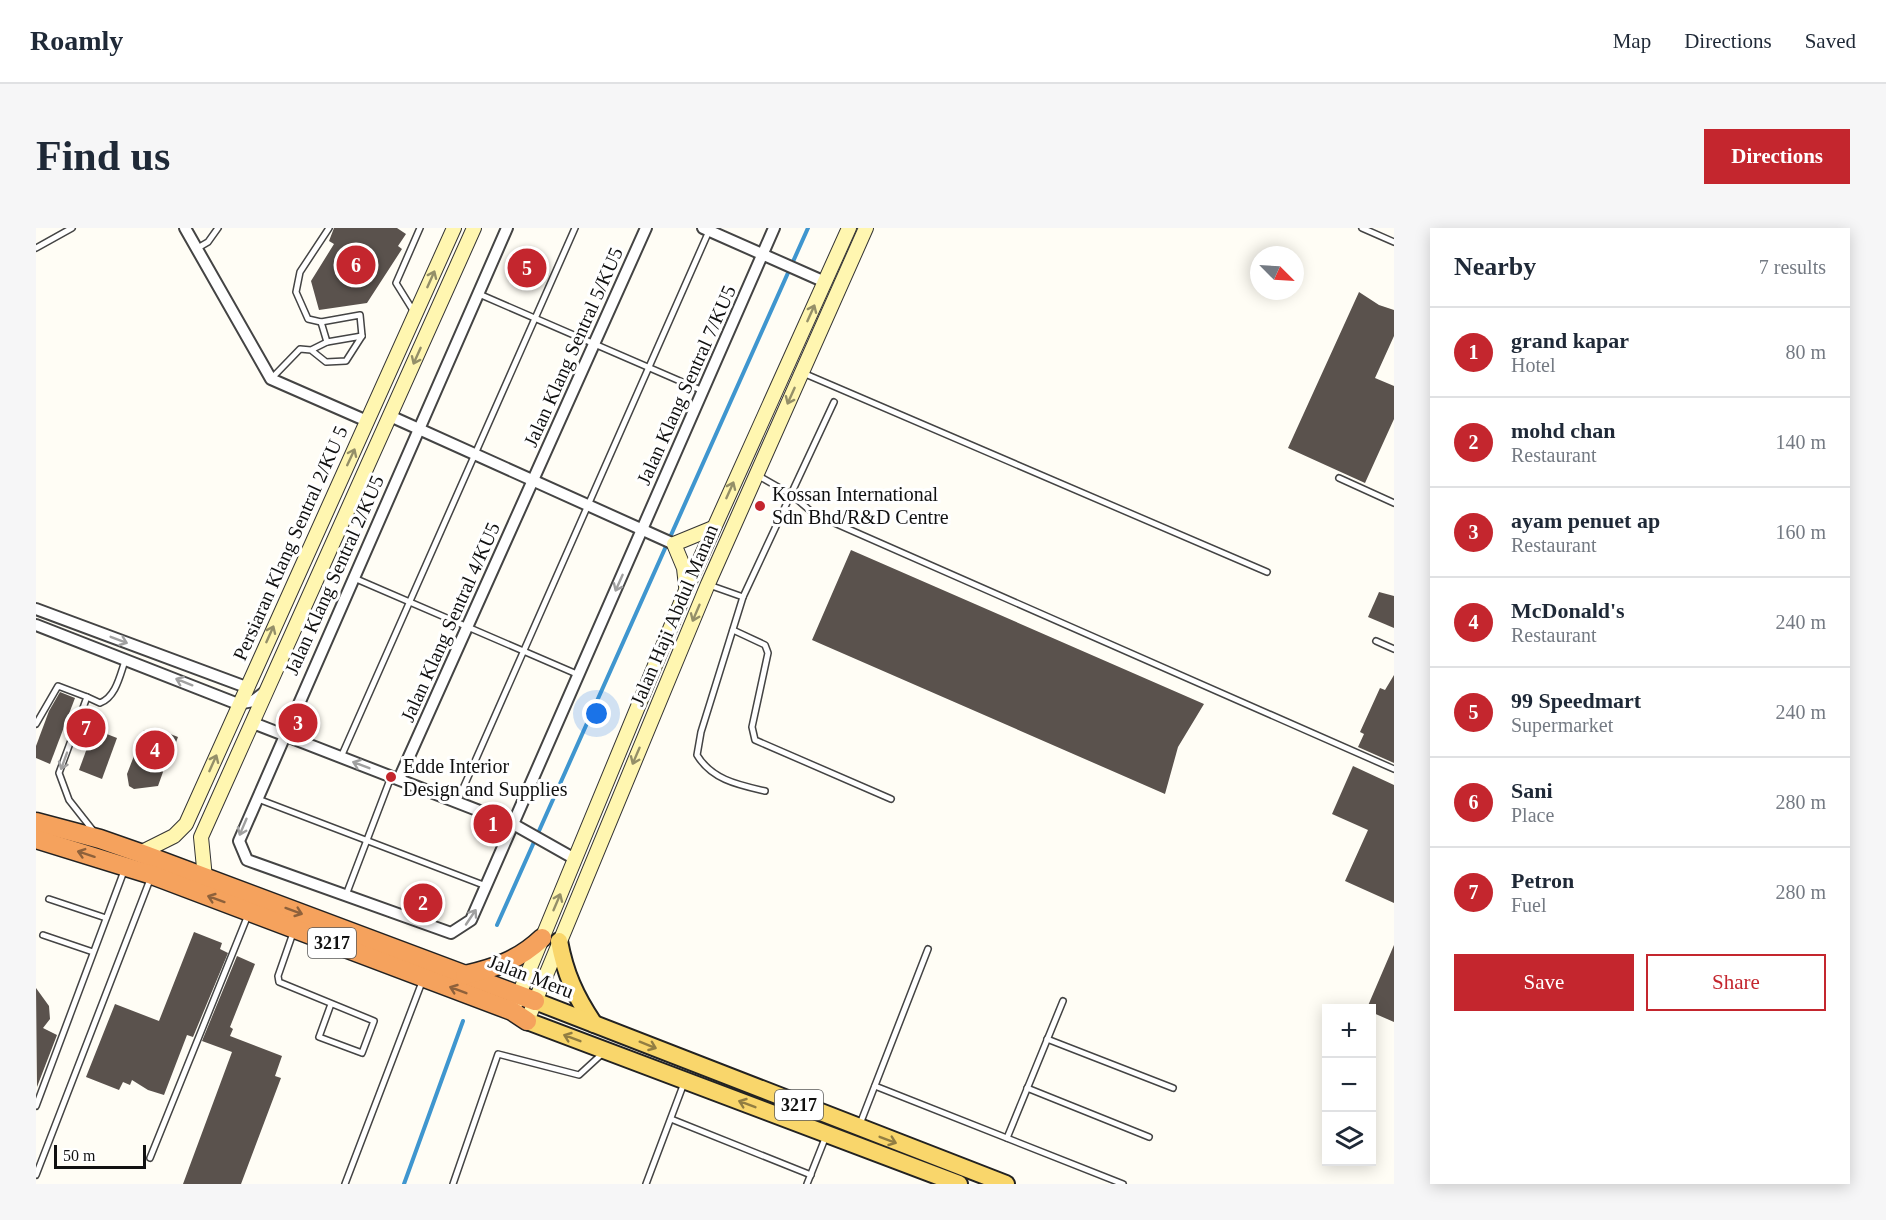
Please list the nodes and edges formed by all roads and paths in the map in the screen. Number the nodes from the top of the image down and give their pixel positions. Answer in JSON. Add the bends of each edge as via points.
{"nodes":[{"id":1,"x":72,"y":228,"type":"edge"},
{"id":2,"x":185,"y":228,"type":"edge"},
{"id":3,"x":218,"y":228,"type":"edge"},
{"id":4,"x":329,"y":228,"type":"edge"},
{"id":5,"x":420,"y":228,"type":"edge"},
{"id":6,"x":454,"y":228,"type":"edge"},
{"id":7,"x":474,"y":228,"type":"edge"},
{"id":8,"x":507,"y":228,"type":"edge"},
{"id":9,"x":575,"y":228,"type":"edge"},
{"id":10,"x":646,"y":228,"type":"edge"},
{"id":11,"x":774,"y":228,"type":"edge"},
{"id":12,"x":849,"y":228,"type":"edge"},
{"id":13,"x":866,"y":228,"type":"edge"},
{"id":14,"x":1362,"y":228,"type":"edge"},
{"id":15,"x":706,"y":229,"type":"edge"},
{"id":16,"x":1376,"y":231,"type":"edge"},
{"id":17,"x":1394,"y":242,"type":"edge"},
{"id":18,"x":36,"y":248,"type":"edge"},
{"id":19,"x":198,"y":252,"type":"junction"},
{"id":20,"x":763,"y":254,"type":"junction"},
{"id":21,"x":825,"y":282,"type":"junction"},
{"id":22,"x":478,"y":293,"type":"junction"},
{"id":23,"x":415,"y":314,"type":"junction"},
{"id":24,"x":535,"y":318,"type":"junction"},
{"id":25,"x":321,"y":322,"type":"junction"},
{"id":26,"x":362,"y":336,"type":"junction"},
{"id":27,"x":327,"y":342,"type":"junction"},
{"id":28,"x":594,"y":344,"type":"junction"},
{"id":29,"x":311,"y":350,"type":"junction"},
{"id":30,"x":648,"y":367,"type":"junction"},
{"id":31,"x":802,"y":373,"type":"junction"},
{"id":32,"x":271,"y":379,"type":"junction"},
{"id":33,"x":703,"y":391,"type":"junction"},
{"id":34,"x":834,"y":402,"type":"dead end"},
{"id":35,"x":390,"y":417,"type":"junction"},
{"id":36,"x":367,"y":421,"type":"junction"},
{"id":37,"x":418,"y":429,"type":"junction"},
{"id":38,"x":475,"y":454,"type":"junction"},
{"id":39,"x":756,"y":474,"type":"junction"},
{"id":40,"x":1339,"y":478,"type":"dead end"},
{"id":41,"x":533,"y":480,"type":"junction"},
{"id":42,"x":792,"y":495,"type":"junction"},
{"id":43,"x":1394,"y":503,"type":"edge"},
{"id":44,"x":588,"y":505,"type":"junction"},
{"id":45,"x":713,"y":528,"type":"junction"},
{"id":46,"x":642,"y":529,"type":"junction"},
{"id":47,"x":674,"y":544,"type":"junction"},
{"id":48,"x":1267,"y":572,"type":"dead end"},
{"id":49,"x":353,"y":577,"type":"junction"},
{"id":50,"x":708,"y":584,"type":"junction"},
{"id":51,"x":687,"y":588,"type":"junction"},
{"id":52,"x":743,"y":597,"type":"junction"},
{"id":53,"x":409,"y":602,"type":"junction"},
{"id":54,"x":282,"y":607,"type":"junction"},
{"id":55,"x":36,"y":609,"type":"edge"},
{"id":56,"x":302,"y":616,"type":"junction"},
{"id":57,"x":68,"y":621,"type":"junction"},
{"id":58,"x":36,"y":625,"type":"edge"},
{"id":59,"x":467,"y":627,"type":"junction"},
{"id":60,"x":733,"y":630,"type":"junction"},
{"id":61,"x":62,"y":635,"type":"junction"},
{"id":62,"x":1376,"y":641,"type":"dead end"},
{"id":63,"x":1394,"y":649,"type":"edge"},
{"id":64,"x":524,"y":651,"type":"junction"},
{"id":65,"x":126,"y":659,"type":"junction"},
{"id":66,"x":579,"y":675,"type":"junction"},
{"id":67,"x":246,"y":687,"type":"junction"},
{"id":68,"x":269,"y":688,"type":"junction"},
{"id":69,"x":87,"y":697,"type":"junction"},
{"id":70,"x":238,"y":704,"type":"junction"},
{"id":71,"x":36,"y":723,"type":"edge"},
{"id":72,"x":253,"y":723,"type":"junction"},
{"id":73,"x":283,"y":735,"type":"junction"},
{"id":74,"x":341,"y":757,"type":"junction"},
{"id":75,"x":1394,"y":769,"type":"edge"},
{"id":76,"x":395,"y":778,"type":"junction"},
{"id":77,"x":765,"y":790,"type":"dead end"},
{"id":78,"x":256,"y":799,"type":"junction"},
{"id":79,"x":891,"y":799,"type":"dead end"},
{"id":80,"x":457,"y":802,"type":"junction"},
{"id":81,"x":36,"y":822,"type":"edge"},
{"id":82,"x":513,"y":824,"type":"junction"},
{"id":83,"x":36,"y":839,"type":"edge"},
{"id":84,"x":100,"y":839,"type":"junction"},
{"id":85,"x":366,"y":841,"type":"junction"},
{"id":86,"x":61,"y":845,"type":"junction"},
{"id":87,"x":36,"y":853,"type":"edge"},
{"id":88,"x":140,"y":854,"type":"junction"},
{"id":89,"x":575,"y":859,"type":"junction"},
{"id":90,"x":126,"y":866,"type":"junction"},
{"id":91,"x":152,"y":875,"type":"junction"},
{"id":92,"x":205,"y":878,"type":"junction"},
{"id":93,"x":486,"y":886,"type":"junction"},
{"id":94,"x":346,"y":895,"type":"junction"},
{"id":95,"x":49,"y":899,"type":"dead end"},
{"id":96,"x":250,"y":911,"type":"junction"},
{"id":97,"x":105,"y":918,"type":"junction"},
{"id":98,"x":294,"y":928,"type":"junction"},
{"id":99,"x":43,"y":935,"type":"dead end"},
{"id":100,"x":550,"y":940,"type":"junction"},
{"id":101,"x":928,"y":949,"type":"dead end"},
{"id":102,"x":93,"y":952,"type":"junction"},
{"id":103,"x":465,"y":975,"type":"junction"},
{"id":104,"x":423,"y":977,"type":"junction"},
{"id":105,"x":1063,"y":1001,"type":"dead end"},
{"id":106,"x":331,"y":1004,"type":"junction"},
{"id":107,"x":523,"y":1007,"type":"junction"},
{"id":108,"x":594,"y":1024,"type":"junction"},
{"id":109,"x":1047,"y":1039,"type":"junction"},
{"id":110,"x":605,"y":1051,"type":"junction"},
{"id":111,"x":685,"y":1081,"type":"junction"},
{"id":112,"x":875,"y":1086,"type":"junction"},
{"id":113,"x":1027,"y":1088,"type":"junction"},
{"id":114,"x":1173,"y":1088,"type":"dead end"},
{"id":115,"x":36,"y":1106,"type":"edge"},
{"id":116,"x":671,"y":1119,"type":"junction"},
{"id":117,"x":859,"y":1128,"type":"junction"},
{"id":118,"x":826,"y":1134,"type":"junction"},
{"id":119,"x":1149,"y":1137,"type":"dead end"},
{"id":120,"x":1007,"y":1138,"type":"junction"},
{"id":121,"x":150,"y":1158,"type":"dead end"},
{"id":122,"x":36,"y":1175,"type":"edge"},
{"id":123,"x":811,"y":1175,"type":"junction"},
{"id":124,"x":345,"y":1184,"type":"edge"},
{"id":125,"x":453,"y":1184,"type":"edge"},
{"id":126,"x":647,"y":1184,"type":"edge"},
{"id":127,"x":807,"y":1184,"type":"edge"},
{"id":128,"x":958,"y":1184,"type":"edge"},
{"id":129,"x":1006,"y":1184,"type":"edge"},
{"id":130,"x":1123,"y":1184,"type":"edge"}],
"edges":[{"from":1,"to":18,"type":"lane"},
{"from":2,"to":19,"type":"street"},
{"from":3,"to":19,"type":"lane"},
{"from":4,"to":25,"type":"lane","via":[[300,272],[296,292],[308,319]]},
{"from":5,"to":23,"type":"lane","via":[[396,283]]},
{"from":23,"to":6,"type":"street","name":"Persiaran Klang Sentral 2/KU 5","one_way":true},
{"from":7,"to":35,"type":"street","name":"Persiaran Klang Sentral 2/KU 5","one_way":true},
{"from":8,"to":22,"type":"street","name":"Jalan Klang Sentral 2/KU5"},
{"from":9,"to":24,"type":"lane"},
{"from":10,"to":28,"type":"street","name":"Jalan Klang Sentral 5/KU5"},
{"from":11,"to":20,"type":"street","name":"Jalan Klang Sentral 7/KU5"},
{"from":12,"to":21,"type":"street","name":"Jalan Haji Abdul Manan"},
{"from":13,"to":31,"type":"street","name":"Jalan Haji Abdul Manan"},
{"from":14,"to":16,"type":"lane"},
{"from":15,"to":20,"type":"street"},
{"from":15,"to":30,"type":"lane"},
{"from":16,"to":17,"type":"lane"},
{"from":19,"to":32,"type":"street"},
{"from":20,"to":21,"type":"street"},
{"from":20,"to":33,"type":"street","name":"Jalan Klang Sentral 7/KU5"},
{"from":45,"to":21,"type":"street","name":"Jalan Haji Abdul Manan","one_way":true},
{"from":22,"to":24,"type":"lane"},
{"from":22,"to":37,"type":"street","name":"Jalan Klang Sentral 2/KU5"},
{"from":23,"to":36,"type":"street","name":"Persiaran Klang Sentral 2/KU 5"},
{"from":24,"to":28,"type":"lane"},
{"from":24,"to":38,"type":"lane"},
{"from":25,"to":26,"type":"lane","via":[[360,315]]},
{"from":25,"to":27,"type":"lane"},
{"from":26,"to":27,"type":"lane"},
{"from":26,"to":29,"type":"lane","via":[[346,361],[326,362]]},
{"from":27,"to":29,"type":"lane"},
{"from":28,"to":30,"type":"lane"},
{"from":28,"to":41,"type":"street","name":"Jalan Klang Sentral 5/KU5"},
{"from":29,"to":32,"type":"lane","via":[[300,349]]},
{"from":30,"to":33,"type":"lane"},
{"from":30,"to":44,"type":"lane"},
{"from":31,"to":39,"type":"street","name":"Jalan Haji Abdul Manan","one_way":true},
{"from":31,"to":48,"type":"lane"},
{"from":32,"to":36,"type":"street"},
{"from":33,"to":46,"type":"street","name":"Jalan Klang Sentral 7/KU5"},
{"from":34,"to":42,"type":"lane"},
{"from":35,"to":37,"type":"street"},
{"from":35,"to":56,"type":"street","name":"Persiaran Klang Sentral 2/KU 5"},
{"from":54,"to":36,"type":"street","name":"Persiaran Klang Sentral 2/KU 5","one_way":true},
{"from":37,"to":38,"type":"street"},
{"from":37,"to":49,"type":"street","name":"Jalan Klang Sentral 2/KU5"},
{"from":38,"to":41,"type":"street"},
{"from":38,"to":53,"type":"lane"},
{"from":39,"to":42,"type":"lane"},
{"from":39,"to":50,"type":"street","name":"Jalan Haji Abdul Manan"},
{"from":40,"to":43,"type":"lane"},
{"from":41,"to":44,"type":"street"},
{"from":41,"to":59,"type":"street","name":"Jalan Klang Sentral 4/KU5"},
{"from":42,"to":52,"type":"lane"},
{"from":42,"to":75,"type":"lane","via":[[814,514]]},
{"from":44,"to":46,"type":"street"},
{"from":44,"to":64,"type":"lane"},
{"from":45,"to":47,"type":"street"},
{"from":45,"to":51,"type":"street","name":"Jalan Haji Abdul Manan"},
{"from":46,"to":47,"type":"street"},
{"from":46,"to":66,"type":"street","name":"Jalan Klang Sentral 7/KU5","one_way":true},
{"from":47,"to":51,"type":"street"},
{"from":49,"to":53,"type":"lane"},
{"from":49,"to":73,"type":"street","name":"Jalan Klang Sentral 2/KU5"},
{"from":50,"to":52,"type":"lane"},
{"from":50,"to":100,"type":"street","name":"Jalan Haji Abdul Manan","one_way":true},
{"from":51,"to":89,"type":"street","name":"Jalan Haji Abdul Manan"},
{"from":52,"to":60,"type":"lane"},
{"from":53,"to":59,"type":"lane"},
{"from":53,"to":74,"type":"lane"},
{"from":54,"to":56,"type":"street"},
{"from":67,"to":54,"type":"street","name":"Persiaran Klang Sentral 2/KU 5","one_way":true},
{"from":55,"to":57,"type":"street"},
{"from":56,"to":68,"type":"street","name":"Persiaran Klang Sentral 2/KU 5"},
{"from":57,"to":61,"type":"street"},
{"from":57,"to":67,"type":"street","one_way":true},
{"from":58,"to":61,"type":"street"},
{"from":59,"to":64,"type":"lane"},
{"from":59,"to":76,"type":"street","name":"Jalan Klang Sentral 4/KU5"},
{"from":60,"to":77,"type":"lane","via":[[701,732],[698,755],[718,776],[731,783]]},
{"from":60,"to":79,"type":"lane","via":[[765,645],[768,653],[752,727],[755,740]]},
{"from":61,"to":65,"type":"street"},
{"from":62,"to":63,"type":"lane"},
{"from":64,"to":66,"type":"lane"},
{"from":64,"to":80,"type":"lane"},
{"from":65,"to":69,"type":"lane","via":[[106,701],[100,703]]},
{"from":70,"to":65,"type":"street","one_way":true},
{"from":66,"to":82,"type":"street","name":"Jalan Klang Sentral 7/KU5"},
{"from":67,"to":70,"type":"street","name":"Persiaran Klang Sentral 2/KU 5"},
{"from":68,"to":70,"type":"street","via":[[253,701]]},
{"from":68,"to":72,"type":"street","name":"Persiaran Klang Sentral 2/KU 5"},
{"from":69,"to":71,"type":"lane","via":[[58,686]]},
{"from":69,"to":84,"type":"lane","one_way":true,"via":[[59,773],[69,800]]},
{"from":88,"to":70,"type":"street","name":"Persiaran Klang Sentral 2/KU 5","one_way":true,"via":[[174,836],[186,824]]},
{"from":72,"to":73,"type":"street"},
{"from":72,"to":92,"type":"street","name":"Persiaran Klang Sentral 2/KU 5","via":[[201,837]]},
{"from":73,"to":74,"type":"street"},
{"from":73,"to":78,"type":"street","name":"Jalan Klang Sentral 2/KU5"},
{"from":76,"to":74,"type":"street","one_way":true},
{"from":76,"to":80,"type":"street"},
{"from":76,"to":85,"type":"lane"},
{"from":78,"to":85,"type":"lane"},
{"from":78,"to":94,"type":"street","name":"Jalan Klang Sentral 2/KU5","one_way":true,"via":[[239,836],[245,858]]},
{"from":80,"to":82,"type":"street"},
{"from":81,"to":84,"type":"highway","name":"Jalan Meru","number":"3217"},
{"from":82,"to":89,"type":"street"},
{"from":82,"to":93,"type":"street","name":"Jalan Klang Sentral 7/KU5"},
{"from":83,"to":86,"type":"highway","name":"Jalan Meru","number":"3217"},
{"from":84,"to":88,"type":"highway","name":"Jalan Meru","number":"3217"},
{"from":85,"to":93,"type":"lane"},
{"from":85,"to":94,"type":"lane"},
{"from":86,"to":87,"type":"highway"},
{"from":90,"to":86,"type":"highway","name":"Jalan Meru","number":"3217","one_way":true},
{"from":88,"to":92,"type":"highway","name":"Jalan Meru","number":"3217"},
{"from":100,"to":89,"type":"street","name":"Jalan Haji Abdul Manan","one_way":true},
{"from":90,"to":91,"type":"highway","name":"Jalan Meru","number":"3217"},
{"from":90,"to":97,"type":"lane"},
{"from":96,"to":91,"type":"highway","name":"Jalan Meru","number":"3217","one_way":true},
{"from":91,"to":122,"type":"lane"},
{"from":92,"to":103,"type":"highway","name":"Jalan Meru","number":"3217","one_way":true},
{"from":94,"to":93,"type":"street","name":"Jalan Klang Sentral 7/KU5","one_way":true,"via":[[451,933],[471,920]]},
{"from":95,"to":97,"type":"lane"},
{"from":96,"to":98,"type":"highway","name":"Jalan Meru","number":"3217"},
{"from":96,"to":121,"type":"lane"},
{"from":97,"to":102,"type":"lane"},
{"from":98,"to":104,"type":"highway","name":"Jalan Meru","number":"3217"},
{"from":98,"to":106,"type":"lane","via":[[279,982]]},
{"from":99,"to":102,"type":"lane"},
{"from":100,"to":103,"type":"highway","via":[[500,967]]},
{"from":100,"to":107,"type":"street","name":"Jalan Haji Abdul Manan"},
{"from":100,"to":108,"type":"main road","via":[[574,994]]},
{"from":101,"to":112,"type":"lane"},
{"from":102,"to":115,"type":"lane"},
{"from":103,"to":107,"type":"highway","name":"Jalan Meru","number":"3217"},
{"from":107,"to":104,"type":"highway","name":"Jalan Meru","number":"3217","one_way":true},
{"from":104,"to":124,"type":"lane"},
{"from":105,"to":109,"type":"lane"},
{"from":106,"to":106,"type":"lane","via":[[374,1021],[362,1053],[319,1037]]},
{"from":107,"to":108,"type":"main road","name":"Jalan Meru","number":"3217"},
{"from":110,"to":107,"type":"main road","name":"Jalan Meru","number":"3217","one_way":true},
{"from":108,"to":117,"type":"main road","name":"Jalan Meru","number":"3217","one_way":true},
{"from":109,"to":113,"type":"lane"},
{"from":109,"to":114,"type":"lane"},
{"from":110,"to":111,"type":"main road","name":"Jalan Meru","number":"3217"},
{"from":110,"to":125,"type":"lane","via":[[579,1075],[498,1054]]},
{"from":111,"to":116,"type":"lane"},
{"from":118,"to":111,"type":"main road","name":"Jalan Meru","number":"3217","one_way":true},
{"from":112,"to":117,"type":"lane"},
{"from":112,"to":120,"type":"lane"},
{"from":113,"to":119,"type":"lane"},
{"from":113,"to":120,"type":"lane"},
{"from":116,"to":123,"type":"lane"},
{"from":116,"to":126,"type":"lane"},
{"from":117,"to":129,"type":"main road","name":"Jalan Meru","number":"3217","one_way":true},
{"from":118,"to":123,"type":"lane"},
{"from":118,"to":128,"type":"main road","name":"Jalan Meru","number":"3217"},
{"from":120,"to":130,"type":"lane"},
{"from":123,"to":127,"type":"lane"}]}
